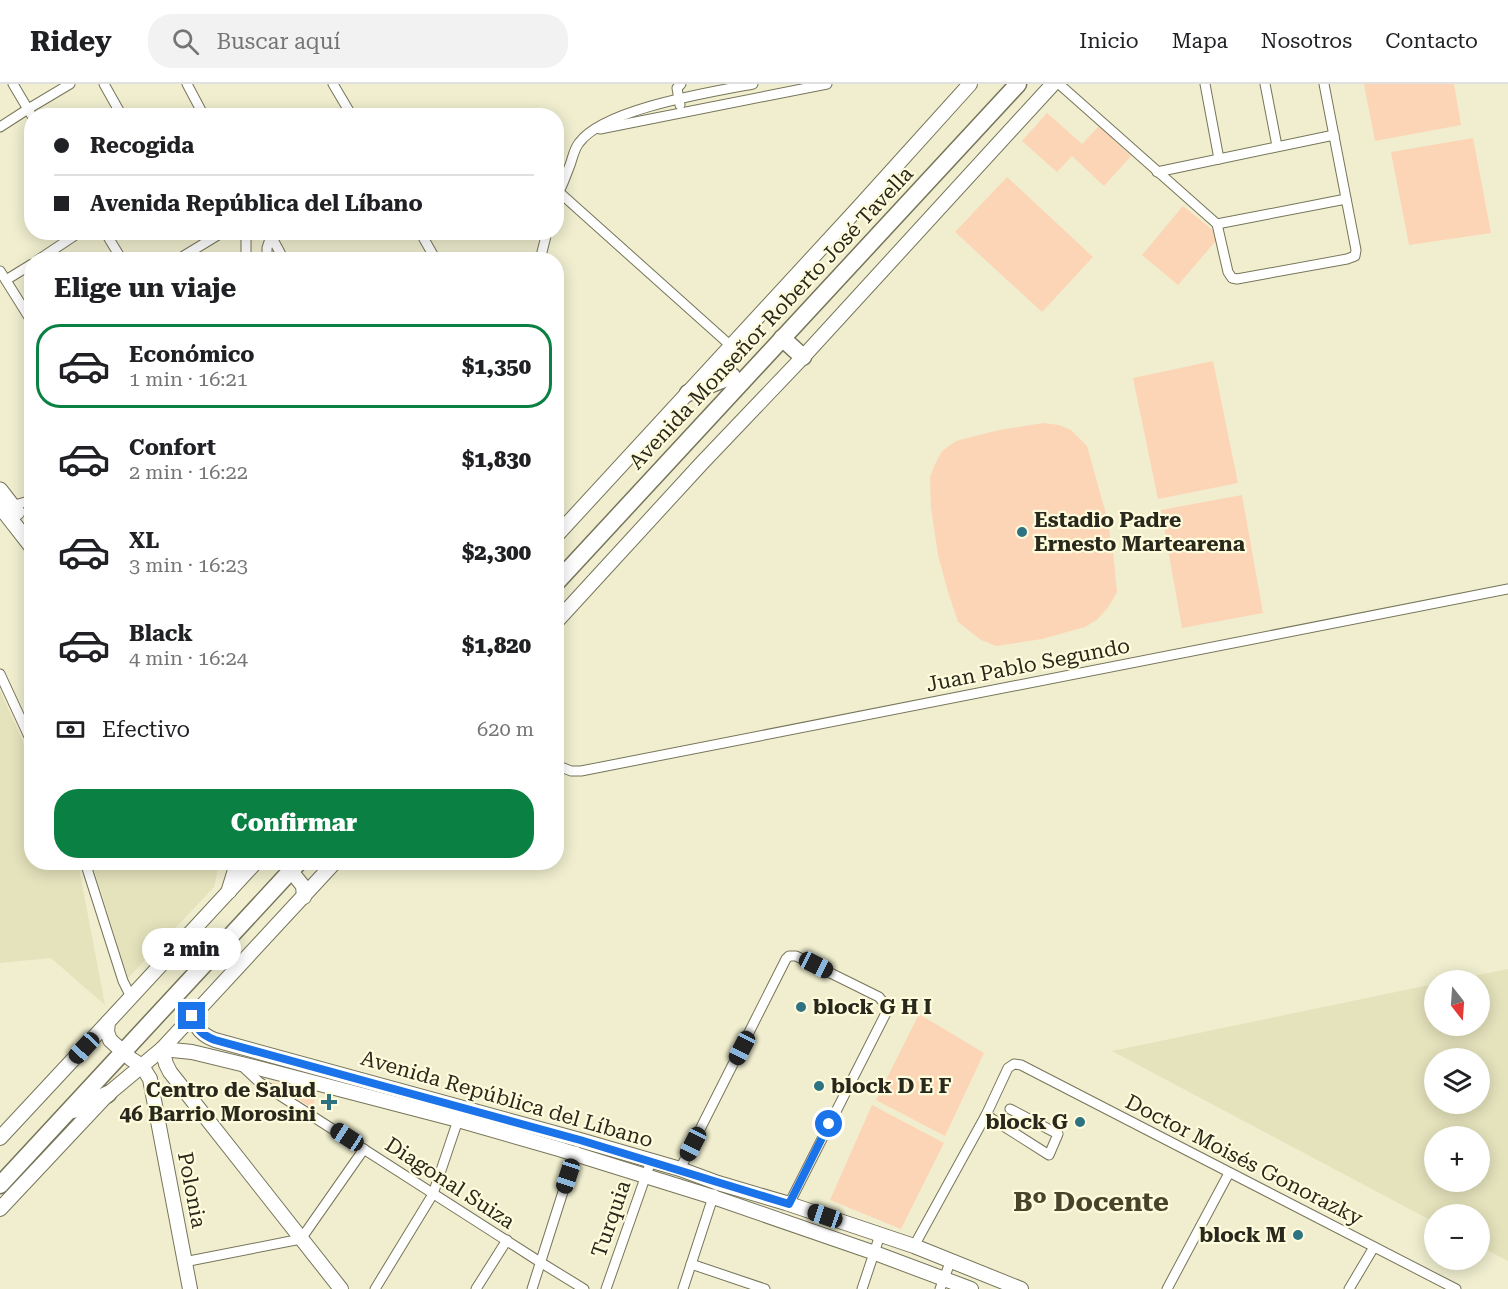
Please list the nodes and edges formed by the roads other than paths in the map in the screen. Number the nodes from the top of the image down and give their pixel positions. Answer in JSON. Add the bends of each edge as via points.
{"nodes":[{"id":1,"x":13,"y":84,"type":"edge"},
{"id":2,"x":70,"y":84,"type":"edge"},
{"id":3,"x":104,"y":84,"type":"edge"},
{"id":4,"x":187,"y":84,"type":"edge"},
{"id":5,"x":333,"y":84,"type":"edge"},
{"id":6,"x":753,"y":84,"type":"edge"},
{"id":7,"x":827,"y":84,"type":"edge"},
{"id":8,"x":970,"y":84,"type":"edge"},
{"id":9,"x":1003,"y":84,"type":"edge"},
{"id":10,"x":1018,"y":84,"type":"edge"},
{"id":11,"x":1053,"y":84,"type":"edge"},
{"id":12,"x":1059,"y":84,"type":"edge"},
{"id":13,"x":1205,"y":84,"type":"edge"},
{"id":14,"x":1265,"y":84,"type":"edge"},
{"id":15,"x":1324,"y":84,"type":"edge"},
{"id":16,"x":677,"y":85,"type":"edge"},
{"id":17,"x":803,"y":86,"type":"edge"},
{"id":18,"x":678,"y":99,"type":"junction"},
{"id":19,"x":28,"y":108,"type":"edge"},
{"id":20,"x":36,"y":108,"type":"edge"},
{"id":21,"x":118,"y":108,"type":"edge"},
{"id":22,"x":200,"y":108,"type":"edge"},
{"id":23,"x":347,"y":108,"type":"edge"},
{"id":24,"x":682,"y":113,"type":"junction"},
{"id":25,"x":24,"y":115,"type":"edge"},
{"id":26,"x":0,"y":127,"type":"edge"},
{"id":27,"x":589,"y":133,"type":"junction"},
{"id":28,"x":1334,"y":135,"type":"junction"},
{"id":29,"x":1277,"y":146,"type":"junction"},
{"id":30,"x":1219,"y":159,"type":"junction"},
{"id":31,"x":1157,"y":172,"type":"junction"},
{"id":32,"x":564,"y":179,"type":"edge"},
{"id":33,"x":1346,"y":199,"type":"junction"},
{"id":34,"x":564,"y":200,"type":"edge"},
{"id":35,"x":1217,"y":224,"type":"junction"},
{"id":36,"x":68,"y":240,"type":"edge"},
{"id":37,"x":210,"y":240,"type":"edge"},
{"id":38,"x":50,"y":252,"type":"edge"},
{"id":39,"x":190,"y":252,"type":"edge"},
{"id":40,"x":24,"y":269,"type":"edge"},
{"id":41,"x":0,"y":271,"type":"edge"},
{"id":42,"x":6,"y":280,"type":"junction"},
{"id":43,"x":24,"y":309,"type":"edge"},
{"id":44,"x":782,"y":338,"type":"junction"},
{"id":45,"x":731,"y":346,"type":"junction"},
{"id":46,"x":803,"y":357,"type":"junction"},
{"id":47,"x":732,"y":376,"type":"junction"},
{"id":48,"x":688,"y":393,"type":"junction"},
{"id":49,"x":0,"y":490,"type":"edge"},
{"id":50,"x":24,"y":502,"type":"edge"},
{"id":51,"x":4,"y":507,"type":"edge"},
{"id":52,"x":24,"y":524,"type":"edge"},
{"id":53,"x":564,"y":527,"type":"edge"},
{"id":54,"x":24,"y":536,"type":"edge"},
{"id":55,"x":564,"y":559,"type":"edge"},
{"id":56,"x":564,"y":574,"type":"edge"},
{"id":57,"x":1508,"y":588,"type":"edge"},
{"id":58,"x":564,"y":613,"type":"edge"},
{"id":59,"x":0,"y":674,"type":"edge"},
{"id":60,"x":24,"y":726,"type":"edge"},
{"id":61,"x":564,"y":768,"type":"edge"},
{"id":62,"x":88,"y":870,"type":"edge"},
{"id":63,"x":236,"y":870,"type":"edge"},
{"id":64,"x":249,"y":870,"type":"edge"},
{"id":65,"x":282,"y":870,"type":"edge"},
{"id":66,"x":292,"y":870,"type":"edge"},
{"id":67,"x":328,"y":870,"type":"edge"},
{"id":68,"x":230,"y":891,"type":"junction"},
{"id":69,"x":304,"y":897,"type":"junction"},
{"id":70,"x":131,"y":997,"type":"junction"},
{"id":71,"x":192,"y":1016,"type":"junction"},
{"id":72,"x":108,"y":1022,"type":"junction"},
{"id":73,"x":118,"y":1049,"type":"junction"},
{"id":74,"x":162,"y":1049,"type":"junction"},
{"id":75,"x":239,"y":1064,"type":"junction"},
{"id":76,"x":142,"y":1066,"type":"junction"},
{"id":77,"x":108,"y":1094,"type":"junction"},
{"id":78,"x":1010,"y":1109,"type":"dead end"},
{"id":79,"x":64,"y":1114,"type":"junction"},
{"id":80,"x":460,"y":1114,"type":"junction"},
{"id":81,"x":986,"y":1115,"type":"junction"},
{"id":82,"x":0,"y":1138,"type":"edge"},
{"id":83,"x":580,"y":1140,"type":"junction"},
{"id":84,"x":364,"y":1149,"type":"junction"},
{"id":85,"x":575,"y":1154,"type":"junction"},
{"id":86,"x":651,"y":1161,"type":"junction"},
{"id":87,"x":680,"y":1169,"type":"junction"},
{"id":88,"x":0,"y":1170,"type":"edge"},
{"id":89,"x":1229,"y":1173,"type":"junction"},
{"id":90,"x":645,"y":1176,"type":"junction"},
{"id":91,"x":718,"y":1183,"type":"junction"},
{"id":92,"x":0,"y":1185,"type":"edge"},
{"id":93,"x":433,"y":1194,"type":"junction"},
{"id":94,"x":714,"y":1197,"type":"junction"},
{"id":95,"x":789,"y":1204,"type":"junction"},
{"id":96,"x":0,"y":1209,"type":"edge"},
{"id":97,"x":880,"y":1235,"type":"junction"},
{"id":98,"x":301,"y":1239,"type":"junction"},
{"id":99,"x":507,"y":1240,"type":"junction"},
{"id":100,"x":914,"y":1246,"type":"junction"},
{"id":101,"x":1374,"y":1246,"type":"junction"},
{"id":102,"x":875,"y":1253,"type":"junction"},
{"id":103,"x":951,"y":1260,"type":"junction"},
{"id":104,"x":184,"y":1262,"type":"junction"},
{"id":105,"x":540,"y":1262,"type":"junction"},
{"id":106,"x":692,"y":1264,"type":"junction"},
{"id":107,"x":942,"y":1283,"type":"edge"},
{"id":108,"x":190,"y":1289,"type":"edge"},
{"id":109,"x":341,"y":1289,"type":"edge"},
{"id":110,"x":375,"y":1289,"type":"edge"},
{"id":111,"x":476,"y":1289,"type":"edge"},
{"id":112,"x":532,"y":1289,"type":"edge"},
{"id":113,"x":584,"y":1289,"type":"edge"},
{"id":114,"x":606,"y":1289,"type":"edge"},
{"id":115,"x":683,"y":1289,"type":"edge"},
{"id":116,"x":765,"y":1289,"type":"edge"},
{"id":117,"x":862,"y":1289,"type":"edge"},
{"id":118,"x":971,"y":1289,"type":"edge"},
{"id":119,"x":1021,"y":1289,"type":"edge"},
{"id":120,"x":1167,"y":1289,"type":"edge"},
{"id":121,"x":1349,"y":1289,"type":"edge"},
{"id":122,"x":1456,"y":1289,"type":"edge"}],
"edges":[{"from":1,"to":19,"type":"street"},
{"from":2,"to":20,"type":"street"},
{"from":3,"to":21,"type":"street"},
{"from":4,"to":22,"type":"street"},
{"from":5,"to":23,"type":"street"},
{"from":6,"to":18,"type":"street"},
{"from":7,"to":17,"type":"street"},
{"from":8,"to":45,"type":"main road"},
{"from":9,"to":47,"type":"highway","name":"Avenida Monseñor Roberto José Tavella"},
{"from":10,"to":44,"type":"highway","name":"Avenida Monseñor Roberto José Tavella"},
{"from":11,"to":46,"type":"main road"},
{"from":12,"to":31,"type":"street"},
{"from":13,"to":30,"type":"street"},
{"from":14,"to":29,"type":"street"},
{"from":15,"to":28,"type":"street"},
{"from":16,"to":18,"type":"street"},
{"from":17,"to":24,"type":"street"},
{"from":18,"to":24,"type":"street"},
{"from":18,"to":27,"type":"street","via":[[611,120]]},
{"from":24,"to":27,"type":"street"},
{"from":25,"to":26,"type":"street"},
{"from":27,"to":32,"type":"street","via":[[576,148]]},
{"from":28,"to":29,"type":"street"},
{"from":28,"to":33,"type":"street"},
{"from":29,"to":30,"type":"street"},
{"from":30,"to":31,"type":"street"},
{"from":31,"to":35,"type":"street"},
{"from":33,"to":35,"type":"street"},
{"from":33,"to":35,"type":"street","via":[[1356,250],[1355,256],[1347,259],[1232,278]]},
{"from":34,"to":45,"type":"street"},
{"from":36,"to":38,"type":"street"},
{"from":37,"to":39,"type":"street"},
{"from":40,"to":42,"type":"street"},
{"from":41,"to":42,"type":"street"},
{"from":42,"to":43,"type":"street"},
{"from":44,"to":46,"type":"highway"},
{"from":44,"to":56,"type":"highway","name":"Avenida Monseñor Roberto José Tavella"},
{"from":45,"to":48,"type":"main road"},
{"from":46,"to":58,"type":"main road"},
{"from":47,"to":48,"type":"highway"},
{"from":47,"to":55,"type":"highway","name":"Avenida Monseñor Roberto José Tavella"},
{"from":48,"to":53,"type":"main road"},
{"from":49,"to":51,"type":"main road"},
{"from":50,"to":51,"type":"street"},
{"from":51,"to":52,"type":"main road"},
{"from":51,"to":54,"type":"main road"},
{"from":57,"to":61,"type":"street","name":"Juan Pablo Segundo","via":[[581,771]]},
{"from":59,"to":60,"type":"street"},
{"from":62,"to":70,"type":"street"},
{"from":63,"to":68,"type":"main road"},
{"from":64,"to":68,"type":"main road"},
{"from":65,"to":73,"type":"highway"},
{"from":66,"to":69,"type":"main road","via":[[303,886]]},
{"from":67,"to":69,"type":"main road"},
{"from":68,"to":70,"type":"main road"},
{"from":69,"to":71,"type":"main road"},
{"from":70,"to":72,"type":"main road"},
{"from":71,"to":74,"type":"main road"},
{"from":71,"to":80,"type":"main road","name":"Avenida República del Líbano","via":[[196,1028],[215,1040]]},
{"from":72,"to":73,"type":"main road","via":[[107,1032]]},
{"from":72,"to":82,"type":"main road"},
{"from":73,"to":76,"type":"main road"},
{"from":73,"to":79,"type":"highway"},
{"from":73,"to":88,"type":"highway"},
{"from":74,"to":75,"type":"main road","name":"Avenida República del Líbano"},
{"from":74,"to":76,"type":"main road"},
{"from":74,"to":98,"type":"main road","via":[[170,1072]]},
{"from":75,"to":80,"type":"main road","name":"Avenida República del Líbano"},
{"from":75,"to":84,"type":"street","name":"Diagonal Suiza","via":[[259,1082]]},
{"from":76,"to":77,"type":"main road"},
{"from":76,"to":104,"type":"main road","name":"Polonia","via":[[150,1079]]},
{"from":77,"to":79,"type":"highway"},
{"from":77,"to":96,"type":"main road"},
{"from":78,"to":81,"type":"street","via":[[1058,1134],[1049,1155]]},
{"from":79,"to":92,"type":"highway"},
{"from":80,"to":83,"type":"main road","name":"Avenida República del Líbano"},
{"from":80,"to":85,"type":"main road","name":"Avenida República del Líbano"},
{"from":80,"to":93,"type":"street"},
{"from":81,"to":89,"type":"street","name":"Doctor Moisés Gonorazky","via":[[1008,1068],[1021,1065]]},
{"from":81,"to":100,"type":"street"},
{"from":83,"to":85,"type":"street"},
{"from":83,"to":86,"type":"main road","name":"Avenida República del Líbano"},
{"from":84,"to":93,"type":"street","name":"Diagonal Suiza"},
{"from":84,"to":98,"type":"street"},
{"from":85,"to":90,"type":"main road","name":"Avenida República del Líbano"},
{"from":85,"to":105,"type":"street"},
{"from":86,"to":87,"type":"main road","name":"Avenida República del Líbano"},
{"from":86,"to":90,"type":"street","name":"Turquia"},
{"from":87,"to":91,"type":"main road","name":"Avenida República del Líbano"},
{"from":87,"to":95,"type":"street","via":[[786,959],[796,956],[879,997],[887,1011]]},
{"from":89,"to":101,"type":"street","name":"Doctor Moisés Gonorazky"},
{"from":89,"to":120,"type":"street"},
{"from":90,"to":94,"type":"main road","name":"Avenida República del Líbano"},
{"from":90,"to":114,"type":"street","name":"Turquia"},
{"from":91,"to":94,"type":"street"},
{"from":91,"to":95,"type":"main road","name":"Avenida República del Líbano"},
{"from":93,"to":99,"type":"street","name":"Diagonal Suiza"},
{"from":93,"to":110,"type":"street"},
{"from":94,"to":102,"type":"main road","name":"Avenida República del Líbano"},
{"from":94,"to":106,"type":"street"},
{"from":95,"to":97,"type":"main road","name":"Avenida República del Líbano"},
{"from":97,"to":100,"type":"main road","name":"Avenida República del Líbano"},
{"from":97,"to":102,"type":"street"},
{"from":98,"to":104,"type":"street"},
{"from":98,"to":109,"type":"main road"},
{"from":99,"to":105,"type":"street","name":"Diagonal Suiza"},
{"from":99,"to":111,"type":"street"},
{"from":100,"to":103,"type":"main road","name":"Avenida República del Líbano"},
{"from":101,"to":121,"type":"street"},
{"from":101,"to":122,"type":"street","name":"Doctor Moisés Gonorazky"},
{"from":102,"to":107,"type":"main road","name":"Avenida República del Líbano"},
{"from":102,"to":117,"type":"street"},
{"from":103,"to":107,"type":"street"},
{"from":103,"to":119,"type":"main road","name":"Avenida República del Líbano"},
{"from":104,"to":108,"type":"main road","name":"Polonia"},
{"from":105,"to":112,"type":"street"},
{"from":105,"to":113,"type":"street","name":"Diagonal Suiza"},
{"from":106,"to":115,"type":"street"},
{"from":106,"to":116,"type":"street"},
{"from":107,"to":118,"type":"main road","name":"Avenida República del Líbano"}]}
